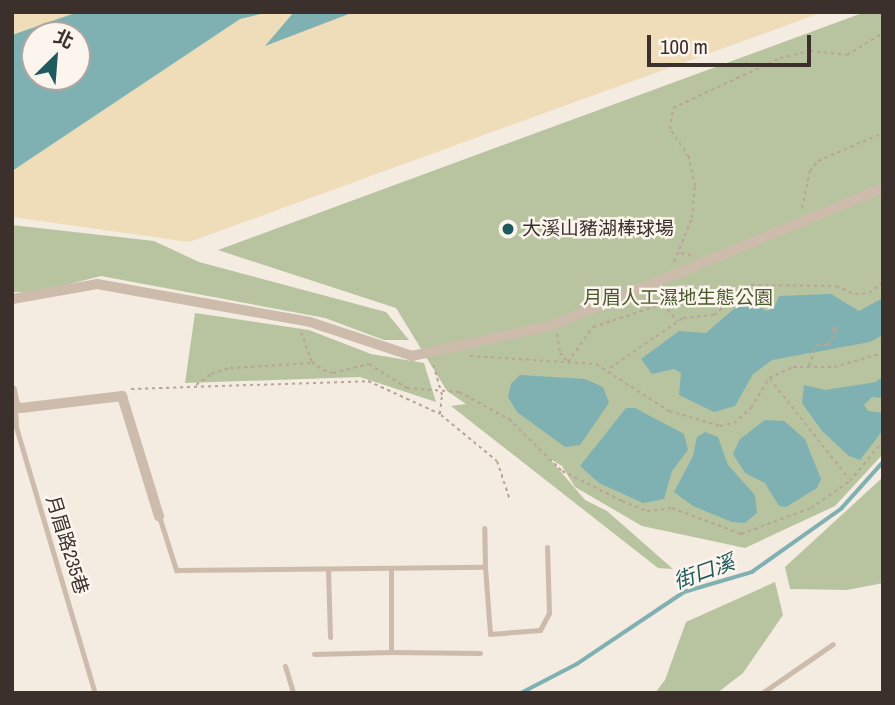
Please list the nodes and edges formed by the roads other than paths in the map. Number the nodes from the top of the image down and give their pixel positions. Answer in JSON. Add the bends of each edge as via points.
{"nodes":[{"id":1,"x":883,"y":188,"type":"edge"},
{"id":2,"x":12,"y":299,"type":"edge"},
{"id":3,"x":12,"y":390,"type":"edge"},
{"id":4,"x":15,"y":406,"type":"junction"},
{"id":5,"x":159,"y":516,"type":"joint"},
{"id":6,"x":484,"y":528,"type":"dead end"},
{"id":7,"x":547,"y":547,"type":"dead end"},
{"id":8,"x":485,"y":567,"type":"junction"},
{"id":9,"x":328,"y":569,"type":"junction"},
{"id":10,"x":391,"y":569,"type":"junction"},
{"id":11,"x":330,"y":637,"type":"dead end"},
{"id":12,"x":833,"y":644,"type":"dead end"},
{"id":13,"x":391,"y":652,"type":"junction"},
{"id":14,"x":480,"y":653,"type":"dead end"},
{"id":15,"x":314,"y":654,"type":"dead end"},
{"id":16,"x":285,"y":666,"type":"dead end"},
{"id":17,"x":95,"y":693,"type":"edge"},
{"id":18,"x":293,"y":693,"type":"edge"},
{"id":19,"x":762,"y":693,"type":"edge"}],
"edges":[{"from":1,"to":2,"type":"street","via":[[555,324],[430,353],[395,352],[292,319],[97,284]]},
{"from":3,"to":4,"type":"street"},
{"from":4,"to":5,"type":"street","via":[[122,397]]},
{"from":4,"to":17,"type":"lane","name":"月眉路235巷","via":[[16,427]]},
{"from":5,"to":9,"type":"lane","via":[[176,570]]},
{"from":6,"to":8,"type":"lane"},
{"from":7,"to":8,"type":"lane","via":[[548,613],[540,631],[490,634]]},
{"from":8,"to":10,"type":"lane"},
{"from":9,"to":10,"type":"lane"},
{"from":9,"to":11,"type":"lane"},
{"from":10,"to":13,"type":"lane"},
{"from":12,"to":19,"type":"lane"},
{"from":13,"to":14,"type":"lane"},
{"from":13,"to":15,"type":"lane"},
{"from":16,"to":18,"type":"lane"}]}
